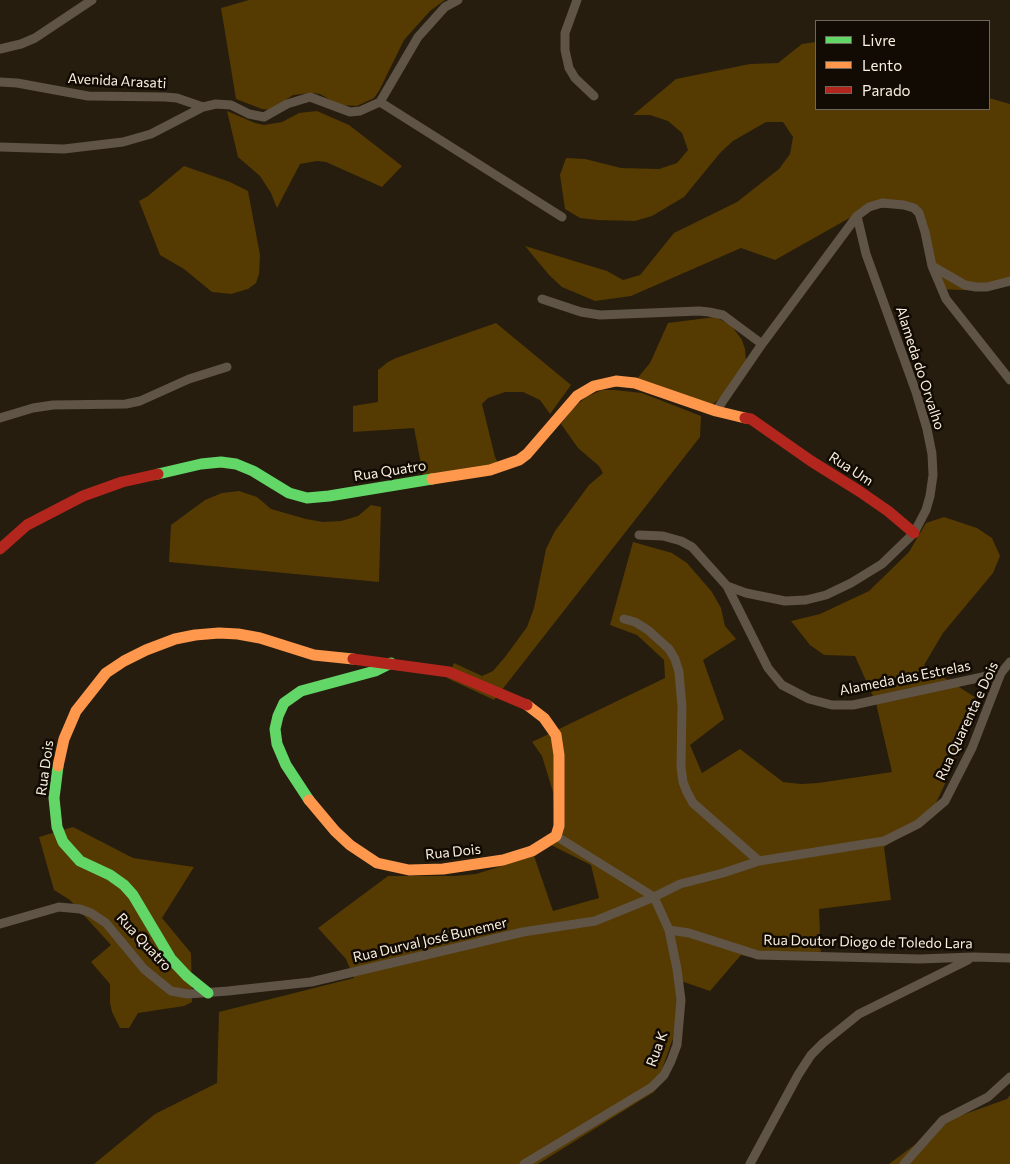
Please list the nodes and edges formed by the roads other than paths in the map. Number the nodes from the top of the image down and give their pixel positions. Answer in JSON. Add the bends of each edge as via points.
{"nodes":[{"id":1,"x":92,"y":0,"type":"edge"},
{"id":2,"x":458,"y":0,"type":"edge"},
{"id":3,"x":577,"y":0,"type":"edge"},
{"id":4,"x":0,"y":49,"type":"edge"},
{"id":5,"x":0,"y":82,"type":"edge"},
{"id":6,"x":594,"y":96,"type":"dead end"},
{"id":7,"x":380,"y":102,"type":"junction"},
{"id":8,"x":203,"y":106,"type":"junction"},
{"id":9,"x":0,"y":146,"type":"edge"},
{"id":10,"x":857,"y":216,"type":"junction"},
{"id":11,"x":562,"y":217,"type":"dead end"},
{"id":12,"x":932,"y":266,"type":"junction"},
{"id":13,"x":1010,"y":281,"type":"edge"},
{"id":14,"x":542,"y":298,"type":"dead end"},
{"id":15,"x":762,"y":344,"type":"junction"},
{"id":16,"x":227,"y":367,"type":"dead end"},
{"id":17,"x":1010,"y":380,"type":"edge"},
{"id":18,"x":716,"y":410,"type":"junction"},
{"id":19,"x":0,"y":418,"type":"edge"},
{"id":20,"x":771,"y":432,"type":"joint"},
{"id":21,"x":914,"y":533,"type":"junction"},
{"id":22,"x":639,"y":535,"type":"dead end"},
{"id":23,"x":0,"y":549,"type":"edge"},
{"id":24,"x":728,"y":586,"type":"junction"},
{"id":25,"x":624,"y":619,"type":"dead end"},
{"id":26,"x":1010,"y":662,"type":"edge"},
{"id":27,"x":390,"y":663,"type":"junction"},
{"id":28,"x":1001,"y":673,"type":"junction"},
{"id":29,"x":556,"y":836,"type":"junction"},
{"id":30,"x":759,"y":861,"type":"junction"},
{"id":31,"x":654,"y":897,"type":"junction"},
{"id":32,"x":0,"y":924,"type":"edge"},
{"id":33,"x":669,"y":930,"type":"junction"},
{"id":34,"x":973,"y":957,"type":"junction"},
{"id":35,"x":1010,"y":958,"type":"edge"},
{"id":36,"x":208,"y":993,"type":"junction"},
{"id":37,"x":1010,"y":1077,"type":"edge"},
{"id":38,"x":524,"y":1164,"type":"edge"},
{"id":39,"x":750,"y":1164,"type":"edge"},
{"id":40,"x":904,"y":1164,"type":"edge"}],
"edges":[{"from":1,"to":4,"type":"street","via":[[36,38]]},
{"from":2,"to":7,"type":"street","via":[[445,7],[418,37]]},
{"from":3,"to":6,"type":"street","via":[[565,33],[565,50],[575,78]]},
{"from":5,"to":8,"type":"street","name":"Avenida Arasati","via":[[88,96],[176,98]]},
{"from":7,"to":8,"type":"street","via":[[350,112],[310,97],[264,117],[231,105]]},
{"from":7,"to":11,"type":"street"},
{"from":8,"to":9,"type":"street","via":[[151,134],[123,142],[64,149]]},
{"from":10,"to":12,"type":"street","via":[[876,204],[904,204],[914,208],[920,214],[926,232]]},
{"from":10,"to":15,"type":"street"},
{"from":10,"to":21,"type":"street","name":"Alameda do Orvalho","via":[[866,254],[928,428],[933,475],[926,510]]},
{"from":12,"to":13,"type":"street","via":[[965,285],[987,287]]},
{"from":12,"to":17,"type":"street","via":[[946,299]]},
{"from":14,"to":15,"type":"street","via":[[600,315],[709,312],[723,316]]},
{"from":15,"to":18,"type":"street"},
{"from":16,"to":19,"type":"street","via":[[133,402],[53,405]]},
{"from":18,"to":20,"type":"street","name":"Rua Quatro","via":[[751,419]]},
{"from":18,"to":23,"type":"street","name":"Rua Quatro","via":[[635,383],[605,382],[577,396],[527,454],[490,470],[307,498],[289,494],[236,464],[201,464],[122,482],[90,493],[27,525]]},
{"from":20,"to":21,"type":"street","name":"Rua Um","via":[[881,506]]},
{"from":21,"to":24,"type":"street","name":"Alameda do Orvalho","via":[[882,564],[826,595],[785,601]]},
{"from":22,"to":24,"type":"street","name":"Alameda do Orvalho","via":[[663,536],[692,547]]},
{"from":24,"to":28,"type":"street","name":"Alameda das Estrelas","via":[[768,668],[782,685],[809,699],[832,705],[853,705]]},
{"from":25,"to":30,"type":"street","via":[[648,630],[670,649],[675,659],[682,707],[681,767],[686,792]]},
{"from":26,"to":28,"type":"street","name":"Rua Quarenta e Dois"},
{"from":27,"to":29,"type":"street","name":"Rua Dois","via":[[449,672],[525,704],[544,718],[556,735],[559,826]]},
{"from":27,"to":29,"type":"street","name":"Rua Dois","via":[[374,671],[301,691],[284,703],[278,716],[277,744],[286,766],[305,796],[335,831],[377,863],[409,870],[443,869],[503,860],[532,851]]},
{"from":27,"to":36,"type":"street","name":"Rua Dois","via":[[314,655],[238,634],[195,635],[124,661],[106,673],[76,711],[64,739],[54,798],[57,827],[63,842],[80,861],[124,885],[171,959]]},
{"from":28,"to":30,"type":"street","name":"Rua Quarenta e Dois","via":[[972,748],[945,801],[933,813],[905,832],[884,841]]},
{"from":29,"to":31,"type":"street"},
{"from":30,"to":31,"type":"street","name":"Rua Quarenta e Dois","via":[[680,884]]},
{"from":31,"to":33,"type":"street","name":"Rua K"},
{"from":31,"to":36,"type":"street","name":"Rua Durval José Bunemer","via":[[595,922],[523,932],[311,982]]},
{"from":32,"to":36,"type":"street","name":"Rua Quatro","via":[[59,907],[91,912],[106,923],[144,968],[171,991]]},
{"from":33,"to":34,"type":"street","name":"Rua Doutor Diogo de Toledo Lara","via":[[689,932],[758,955]]},
{"from":33,"to":38,"type":"street","name":"Rua K","via":[[681,1000],[677,1045],[664,1075],[652,1087]]},
{"from":34,"to":35,"type":"street","name":"Rua Doutor Diogo de Toledo Lara"},
{"from":34,"to":39,"type":"street","via":[[859,1014],[823,1043],[798,1075]]},
{"from":37,"to":40,"type":"street","via":[[988,1097],[943,1120]]}]}
